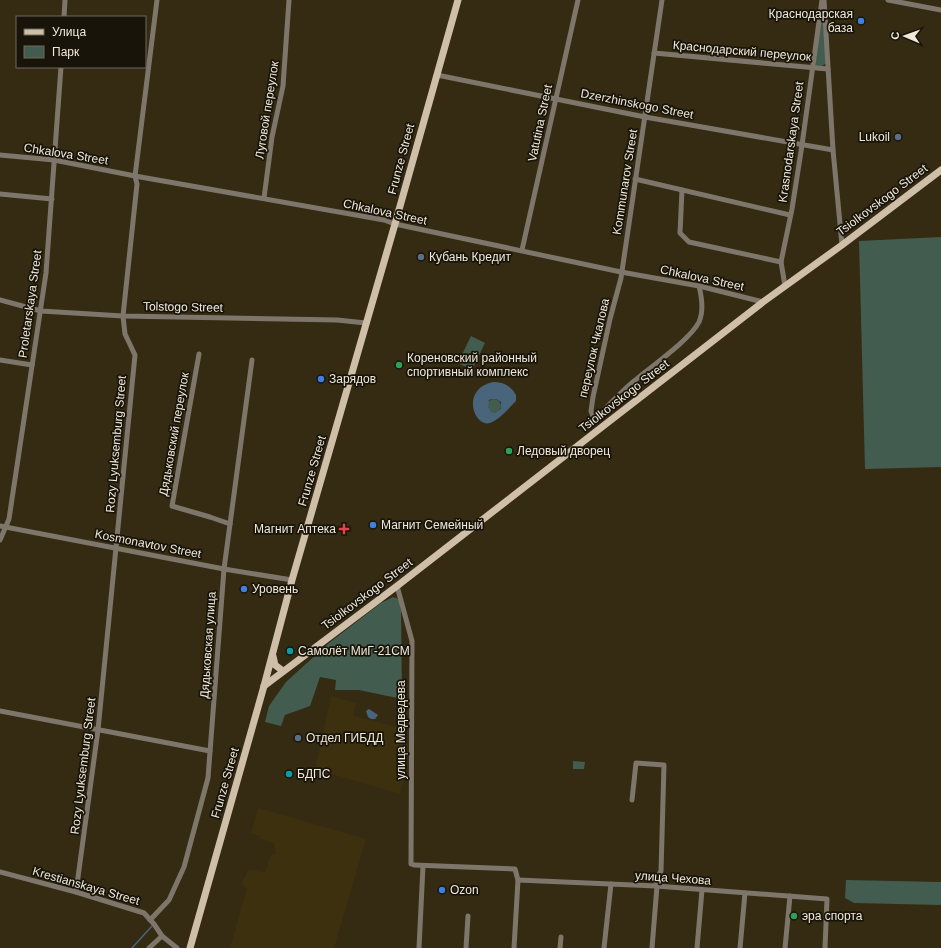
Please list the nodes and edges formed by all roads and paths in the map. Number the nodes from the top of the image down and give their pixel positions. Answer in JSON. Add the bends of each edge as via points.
{"nodes":[{"id":1,"x":65,"y":0,"type":"edge"},
{"id":2,"x":157,"y":0,"type":"edge"},
{"id":3,"x":289,"y":0,"type":"edge"},
{"id":4,"x":458,"y":0,"type":"edge"},
{"id":5,"x":578,"y":0,"type":"edge"},
{"id":6,"x":662,"y":0,"type":"edge"},
{"id":7,"x":823,"y":0,"type":"edge"},
{"id":8,"x":888,"y":0,"type":"edge"},
{"id":9,"x":941,"y":10,"type":"edge"},
{"id":10,"x":64,"y":16,"type":"edge"},
{"id":11,"x":654,"y":53,"type":"junction"},
{"id":12,"x":61,"y":68,"type":"edge"},
{"id":13,"x":812,"y":68,"type":"junction"},
{"id":14,"x":828,"y":69,"type":"junction"},
{"id":15,"x":437,"y":75,"type":"junction"},
{"id":16,"x":555,"y":99,"type":"junction"},
{"id":17,"x":645,"y":116,"type":"junction"},
{"id":18,"x":802,"y":145,"type":"junction"},
{"id":19,"x":833,"y":150,"type":"junction"},
{"id":20,"x":0,"y":155,"type":"edge"},
{"id":21,"x":54,"y":160,"type":"junction"},
{"id":22,"x":941,"y":170,"type":"edge"},
{"id":23,"x":135,"y":176,"type":"junction"},
{"id":24,"x":635,"y":179,"type":"junction"},
{"id":25,"x":682,"y":190,"type":"junction"},
{"id":26,"x":0,"y":194,"type":"edge"},
{"id":27,"x":264,"y":198,"type":"junction"},
{"id":28,"x":52,"y":199,"type":"junction"},
{"id":29,"x":790,"y":215,"type":"junction"},
{"id":30,"x":395,"y":224,"type":"junction"},
{"id":31,"x":842,"y":245,"type":"junction"},
{"id":32,"x":522,"y":250,"type":"junction"},
{"id":33,"x":781,"y":262,"type":"junction"},
{"id":34,"x":622,"y":272,"type":"junction"},
{"id":35,"x":699,"y":286,"type":"junction"},
{"id":36,"x":785,"y":286,"type":"junction"},
{"id":37,"x":0,"y":300,"type":"edge"},
{"id":38,"x":763,"y":302,"type":"junction"},
{"id":39,"x":41,"y":311,"type":"junction"},
{"id":40,"x":123,"y":316,"type":"junction"},
{"id":41,"x":366,"y":323,"type":"junction"},
{"id":42,"x":199,"y":354,"type":"dead end"},
{"id":43,"x":0,"y":360,"type":"edge"},
{"id":44,"x":252,"y":360,"type":"dead end"},
{"id":45,"x":32,"y":365,"type":"junction"},
{"id":46,"x":230,"y":524,"type":"junction"},
{"id":47,"x":2,"y":526,"type":"edge"},
{"id":48,"x":0,"y":540,"type":"edge"},
{"id":49,"x":116,"y":548,"type":"junction"},
{"id":50,"x":224,"y":569,"type":"junction"},
{"id":51,"x":292,"y":580,"type":"junction"},
{"id":52,"x":397,"y":586,"type":"junction"},
{"id":53,"x":273,"y":650,"type":"junction"},
{"id":54,"x":283,"y":671,"type":"junction"},
{"id":55,"x":264,"y":686,"type":"junction"},
{"id":56,"x":0,"y":711,"type":"edge"},
{"id":57,"x":98,"y":730,"type":"junction"},
{"id":58,"x":210,"y":752,"type":"junction"},
{"id":59,"x":632,"y":800,"type":"dead end"},
{"id":60,"x":423,"y":866,"type":"junction"},
{"id":61,"x":0,"y":872,"type":"edge"},
{"id":62,"x":518,"y":880,"type":"junction"},
{"id":63,"x":611,"y":884,"type":"junction"},
{"id":64,"x":656,"y":886,"type":"junction"},
{"id":65,"x":702,"y":890,"type":"junction"},
{"id":66,"x":76,"y":892,"type":"junction"},
{"id":67,"x":745,"y":893,"type":"junction"},
{"id":68,"x":790,"y":896,"type":"junction"},
{"id":69,"x":468,"y":916,"type":"dead end"},
{"id":70,"x":150,"y":920,"type":"junction"},
{"id":71,"x":162,"y":936,"type":"junction"},
{"id":72,"x":561,"y":937,"type":"dead end"},
{"id":73,"x":149,"y":948,"type":"edge"},
{"id":74,"x":177,"y":948,"type":"edge"},
{"id":75,"x":190,"y":948,"type":"edge"},
{"id":76,"x":419,"y":948,"type":"edge"},
{"id":77,"x":466,"y":948,"type":"edge"},
{"id":78,"x":514,"y":948,"type":"edge"},
{"id":79,"x":560,"y":948,"type":"edge"},
{"id":80,"x":604,"y":948,"type":"edge"},
{"id":81,"x":652,"y":948,"type":"edge"},
{"id":82,"x":697,"y":948,"type":"edge"},
{"id":83,"x":740,"y":948,"type":"edge"},
{"id":84,"x":785,"y":948,"type":"edge"},
{"id":85,"x":825,"y":948,"type":"edge"}],
"edges":[{"from":1,"to":10,"type":"street"},
{"from":2,"to":23,"type":"street","name":"Rozy Lyuksemburg Street"},
{"from":3,"to":27,"type":"street","name":"Луговой переулок","via":[[283,86],[272,138]]},
{"from":4,"to":15,"type":"main road","name":"Frunze Street"},
{"from":5,"to":16,"type":"street","name":"Vatutina Street"},
{"from":6,"to":11,"type":"street","name":"Kommunarov Street"},
{"from":7,"to":13,"type":"street","name":"Krasnodarskaya Street"},
{"from":7,"to":14,"type":"street","name":"Krasnodarskaya Street"},
{"from":8,"to":9,"type":"street"},
{"from":11,"to":13,"type":"street","name":"Краснодарский переулок"},
{"from":11,"to":17,"type":"street","name":"Kommunarov Street"},
{"from":12,"to":21,"type":"street","name":"Proletarskaya Street"},
{"from":13,"to":14,"type":"street","name":"Краснодарский переулок"},
{"from":13,"to":18,"type":"street","name":"Krasnodarskaya Street"},
{"from":14,"to":19,"type":"street","name":"Krasnodarskaya Street"},
{"from":15,"to":16,"type":"street","name":"Dzerzhinskogo Street"},
{"from":15,"to":30,"type":"main road","name":"Frunze Street"},
{"from":16,"to":17,"type":"street","name":"Dzerzhinskogo Street"},
{"from":16,"to":32,"type":"street","name":"Vatutina Street"},
{"from":17,"to":18,"type":"street","name":"Dzerzhinskogo Street"},
{"from":17,"to":24,"type":"street","name":"Kommunarov Street"},
{"from":18,"to":19,"type":"street","name":"Dzerzhinskogo Street"},
{"from":18,"to":29,"type":"street","name":"Krasnodarskaya Street"},
{"from":19,"to":31,"type":"street","name":"Krasnodarskaya Street"},
{"from":20,"to":21,"type":"street","name":"Chkalova Street"},
{"from":21,"to":23,"type":"street","name":"Chkalova Street"},
{"from":21,"to":28,"type":"street","name":"Proletarskaya Street"},
{"from":22,"to":31,"type":"main road","name":"Tsiolkovskogo Street"},
{"from":23,"to":27,"type":"street","name":"Chkalova Street"},
{"from":23,"to":40,"type":"street","name":"Rozy Lyuksemburg Street","via":[[137,184]]},
{"from":24,"to":25,"type":"street"},
{"from":24,"to":34,"type":"street","name":"Kommunarov Street"},
{"from":25,"to":29,"type":"street"},
{"from":25,"to":33,"type":"street","via":[[680,233],[689,242]]},
{"from":26,"to":28,"type":"street"},
{"from":27,"to":30,"type":"street","name":"Chkalova Street"},
{"from":28,"to":39,"type":"street","name":"Proletarskaya Street"},
{"from":29,"to":33,"type":"street","name":"Krasnodarskaya Street"},
{"from":30,"to":32,"type":"street","name":"Chkalova Street"},
{"from":30,"to":41,"type":"main road","name":"Frunze Street"},
{"from":31,"to":36,"type":"main road","name":"Tsiolkovskogo Street"},
{"from":32,"to":34,"type":"street","name":"Chkalova Street"},
{"from":33,"to":36,"type":"street","name":"Krasnodarskaya Street"},
{"from":34,"to":35,"type":"street","name":"Chkalova Street"},
{"from":34,"to":35,"type":"street","name":"переулок Чкалова","via":[[593,396],[593,416],[597,416],[631,383],[690,335],[699,322],[702,310]]},
{"from":35,"to":38,"type":"street","name":"Chkalova Street"},
{"from":36,"to":38,"type":"main road","name":"Tsiolkovskogo Street"},
{"from":37,"to":39,"type":"street","name":"Tolstogo Street"},
{"from":38,"to":52,"type":"main road","name":"Tsiolkovskogo Street"},
{"from":39,"to":40,"type":"street","name":"Tolstogo Street"},
{"from":39,"to":45,"type":"street","name":"Proletarskaya Street"},
{"from":40,"to":41,"type":"street","name":"Tolstogo Street","via":[[337,320]]},
{"from":40,"to":49,"type":"street","name":"Rozy Lyuksemburg Street","via":[[125,334],[135,355]]},
{"from":41,"to":51,"type":"main road","name":"Frunze Street"},
{"from":42,"to":46,"type":"street","name":"Дядьковский переулок","via":[[172,506]]},
{"from":43,"to":45,"type":"street"},
{"from":44,"to":46,"type":"street","name":"Дядьковская улица"},
{"from":45,"to":47,"type":"street","name":"Proletarskaya Street","via":[[9,519]]},
{"from":46,"to":50,"type":"street","name":"Дядьковская улица"},
{"from":47,"to":48,"type":"street","name":"Proletarskaya Street"},
{"from":47,"to":49,"type":"street","name":"Kosmonavtov Street"},
{"from":49,"to":50,"type":"street","name":"Kosmonavtov Street"},
{"from":49,"to":57,"type":"street","name":"Rozy Lyuksemburg Street"},
{"from":50,"to":51,"type":"street","name":"Kosmonavtov Street"},
{"from":50,"to":58,"type":"street","name":"Дядьковская улица"},
{"from":51,"to":53,"type":"main road","name":"Frunze Street"},
{"from":52,"to":54,"type":"main road","name":"Tsiolkovskogo Street"},
{"from":52,"to":60,"type":"street","name":"улица Медведева","via":[[412,641],[410,859],[411,864]]},
{"from":53,"to":54,"type":"main road","via":[[275,665]]},
{"from":53,"to":55,"type":"main road","name":"Frunze Street"},
{"from":54,"to":55,"type":"main road","name":"Tsiolkovskogo Street"},
{"from":55,"to":75,"type":"main road","name":"Frunze Street"},
{"from":56,"to":57,"type":"street"},
{"from":57,"to":58,"type":"street"},
{"from":57,"to":66,"type":"street","name":"Rozy Lyuksemburg Street"},
{"from":58,"to":70,"type":"street","name":"Дядьковская улица","via":[[208,778],[184,867],[169,900]]},
{"from":59,"to":64,"type":"street","via":[[636,763],[664,765],[661,871]]},
{"from":60,"to":62,"type":"street","via":[[515,869]]},
{"from":60,"to":76,"type":"street"},
{"from":61,"to":66,"type":"street","name":"Krestianskaya Street"},
{"from":62,"to":63,"type":"street","name":"улица Чехова"},
{"from":62,"to":78,"type":"street"},
{"from":63,"to":64,"type":"street","name":"улица Чехова"},
{"from":63,"to":80,"type":"street"},
{"from":64,"to":65,"type":"street","name":"улица Чехова"},
{"from":64,"to":81,"type":"street"},
{"from":65,"to":67,"type":"street","name":"улица Чехова"},
{"from":65,"to":82,"type":"street"},
{"from":66,"to":70,"type":"street","name":"Krestianskaya Street","via":[[144,913]]},
{"from":67,"to":68,"type":"street","name":"улица Чехова"},
{"from":67,"to":83,"type":"street"},
{"from":68,"to":84,"type":"street"},
{"from":68,"to":85,"type":"street","name":"улица Чехова","via":[[827,899]]},
{"from":69,"to":77,"type":"street"},
{"from":70,"to":71,"type":"street","name":"Krestianskaya Street"},
{"from":71,"to":73,"type":"street"},
{"from":71,"to":74,"type":"street","name":"Krestianskaya Street"},
{"from":72,"to":79,"type":"street"}]}
